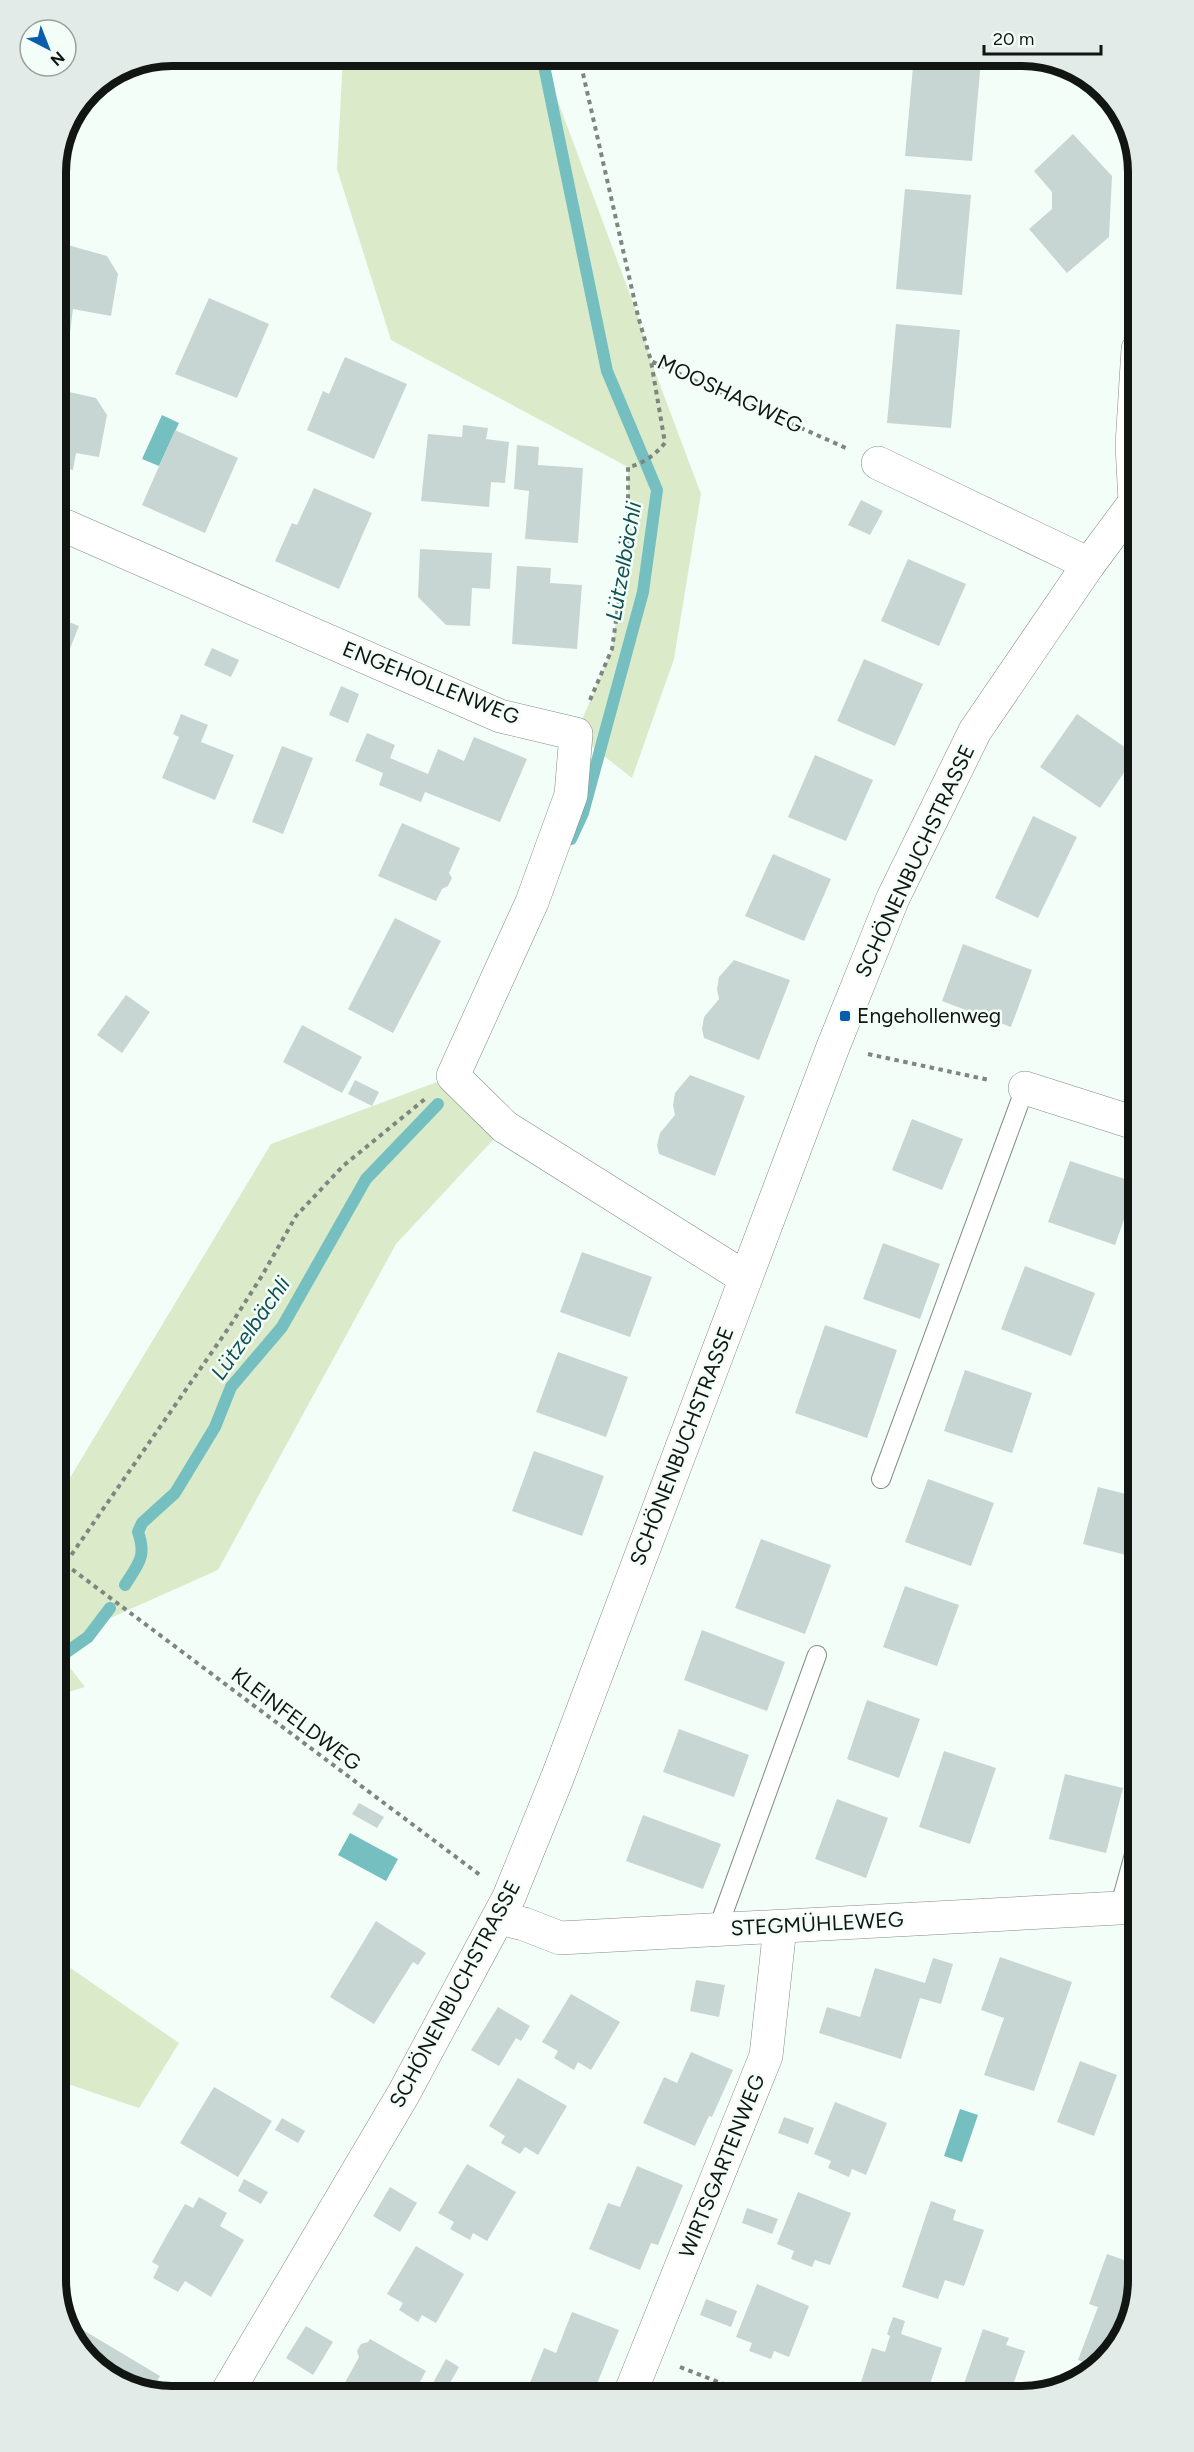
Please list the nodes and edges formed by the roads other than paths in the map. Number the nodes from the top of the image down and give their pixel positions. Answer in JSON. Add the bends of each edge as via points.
{"nodes":[{"id":1,"x":878,"y":463,"type":"road end"},
{"id":2,"x":1128,"y":512,"type":"edge"},
{"id":3,"x":66,"y":526,"type":"edge"},
{"id":4,"x":1089,"y":564,"type":"junction"},
{"id":5,"x":1025,"y":1088,"type":"joint"},
{"id":6,"x":1128,"y":1121,"type":"edge"},
{"id":7,"x":744,"y":1277,"type":"junction"},
{"id":8,"x":881,"y":1479,"type":"dead end"},
{"id":9,"x":817,"y":1655,"type":"dead end"},
{"id":10,"x":504,"y":1907,"type":"junction"},
{"id":11,"x":1128,"y":1908,"type":"edge"},
{"id":12,"x":780,"y":1927,"type":"junction"},
{"id":13,"x":718,"y":1928,"type":"junction"},
{"id":14,"x":231,"y":2386,"type":"edge"},
{"id":15,"x":632,"y":2386,"type":"edge"}],
"edges":[{"from":1,"to":4,"type":"street"},
{"from":2,"to":4,"type":"street","name":"SCHÖNENBUCHSTRASSE"},
{"from":3,"to":7,"type":"street","name":"ENGEHOLLENWEG","via":[[500,716],[576,734],[571,795],[532,902],[453,1076],[505,1127]]},
{"from":4,"to":7,"type":"street","name":"SCHÖNENBUCHSTRASSE","via":[[975,731],[893,898]]},
{"from":5,"to":6,"type":"street"},
{"from":5,"to":8,"type":"lane"},
{"from":7,"to":10,"type":"street","name":"SCHÖNENBUCHSTRASSE","via":[[558,1776]]},
{"from":9,"to":13,"type":"lane"},
{"from":10,"to":13,"type":"street","name":"STEGMÜHLEWEG","via":[[524,1924],[560,1938]]},
{"from":10,"to":14,"type":"street","name":"SCHÖNENBUCHSTRASSE","via":[[404,2094]]},
{"from":11,"to":12,"type":"street","name":"STEGMÜHLEWEG"},
{"from":12,"to":13,"type":"street","name":"STEGMÜHLEWEG"},
{"from":12,"to":15,"type":"street","name":"WIRTSGARTENWEG","via":[[766,2056]]}]}
